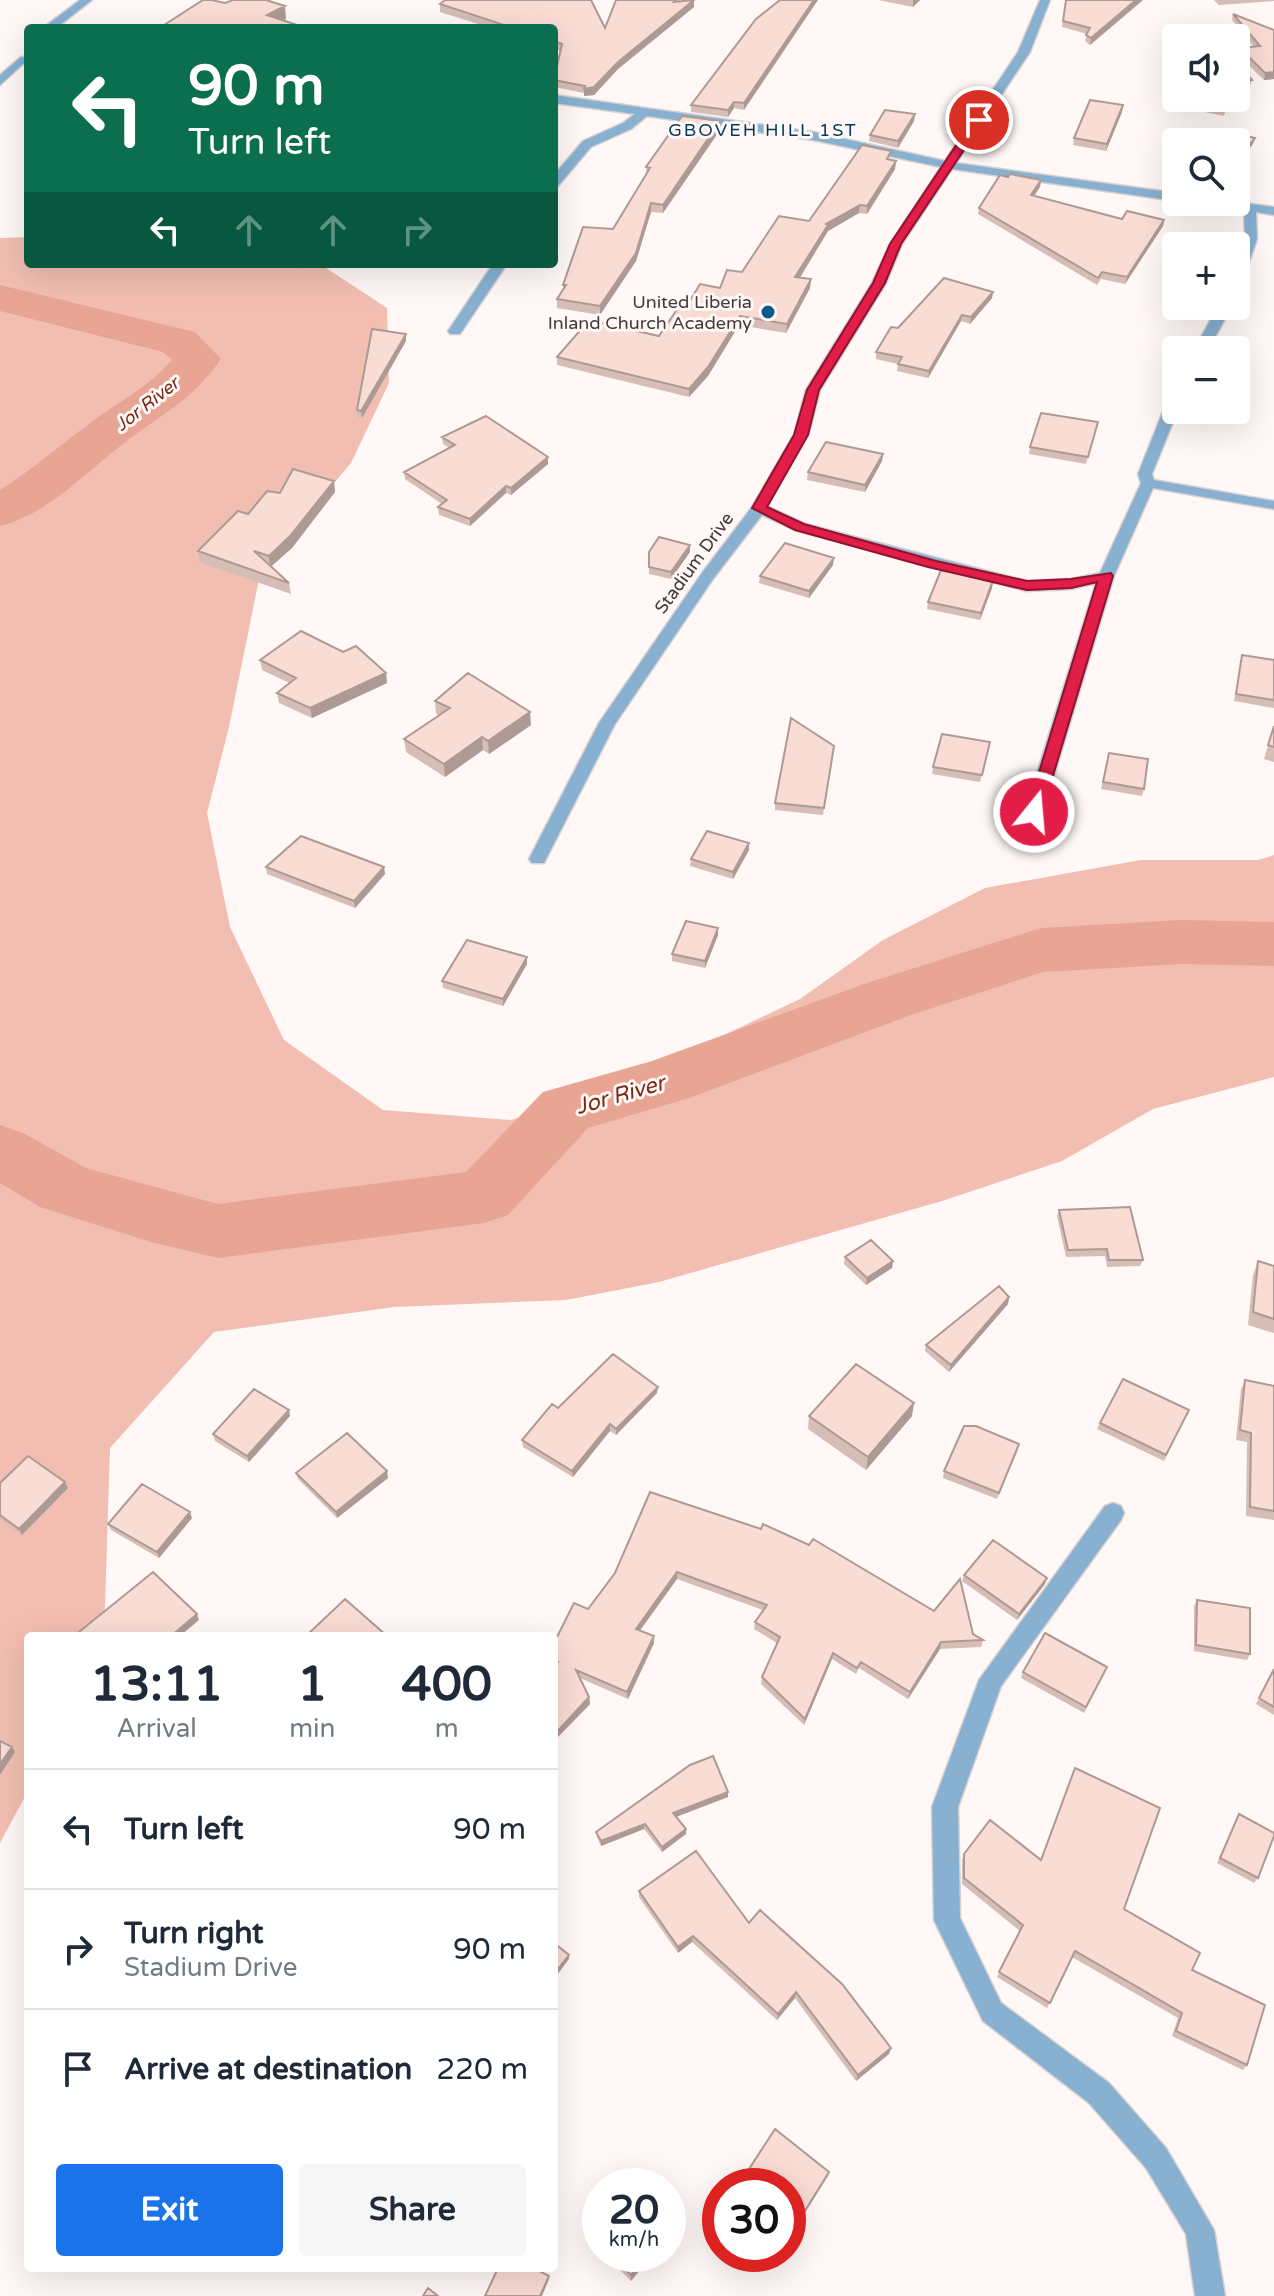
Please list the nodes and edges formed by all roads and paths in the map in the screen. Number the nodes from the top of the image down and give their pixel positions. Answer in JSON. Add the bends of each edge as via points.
{"nodes":[{"id":1,"x":87,"y":0,"type":"edge"},
{"id":2,"x":1045,"y":0,"type":"edge"},
{"id":3,"x":54,"y":24,"type":"edge"},
{"id":4,"x":24,"y":61,"type":"edge"},
{"id":5,"x":0,"y":82,"type":"edge"},
{"id":6,"x":558,"y":100,"type":"edge"},
{"id":7,"x":645,"y":112,"type":"junction"},
{"id":8,"x":948,"y":165,"type":"junction"},
{"id":9,"x":558,"y":178,"type":"edge"},
{"id":10,"x":1162,"y":195,"type":"edge"},
{"id":11,"x":1250,"y":207,"type":"joint"},
{"id":12,"x":1274,"y":211,"type":"edge"},
{"id":13,"x":1250,"y":242,"type":"edge"},
{"id":14,"x":497,"y":268,"type":"edge"},
{"id":15,"x":455,"y":331,"type":"dead end"},
{"id":16,"x":1165,"y":424,"type":"edge"},
{"id":17,"x":1148,"y":483,"type":"junction"},
{"id":18,"x":1274,"y":505,"type":"edge"},
{"id":19,"x":759,"y":508,"type":"junction"},
{"id":20,"x":1106,"y":576,"type":"junction"},
{"id":21,"x":1034,"y":812,"type":"dead end"},
{"id":22,"x":538,"y":859,"type":"dead end"},
{"id":23,"x":1113,"y":1513,"type":"dead end"},
{"id":24,"x":1210,"y":2296,"type":"edge"}],
"edges":[{"from":1,"to":3,"type":"street"},
{"from":2,"to":8,"type":"street","name":"Stadium Drive","via":[[1024,52]]},
{"from":4,"to":5,"type":"street"},
{"from":6,"to":7,"type":"street"},
{"from":7,"to":8,"type":"street","via":[[813,136]]},
{"from":7,"to":9,"type":"street","via":[[587,144]]},
{"from":8,"to":10,"type":"street"},
{"from":8,"to":19,"type":"street","name":"Stadium Drive","via":[[813,390],[801,435]]},
{"from":11,"to":12,"type":"street"},
{"from":11,"to":13,"type":"street"},
{"from":14,"to":15,"type":"street"},
{"from":16,"to":17,"type":"street","via":[[1145,474]]},
{"from":17,"to":18,"type":"street"},
{"from":17,"to":20,"type":"street"},
{"from":19,"to":20,"type":"street","via":[[800,527],[1027,586]]},
{"from":19,"to":22,"type":"street","name":"Stadium Drive","via":[[607,723]]},
{"from":20,"to":21,"type":"street"},
{"from":23,"to":24,"type":"street","via":[[991,1680],[945,1807],[947,1920],[992,2012],[1099,2093],[1156,2158],[1200,2230]]}]}
